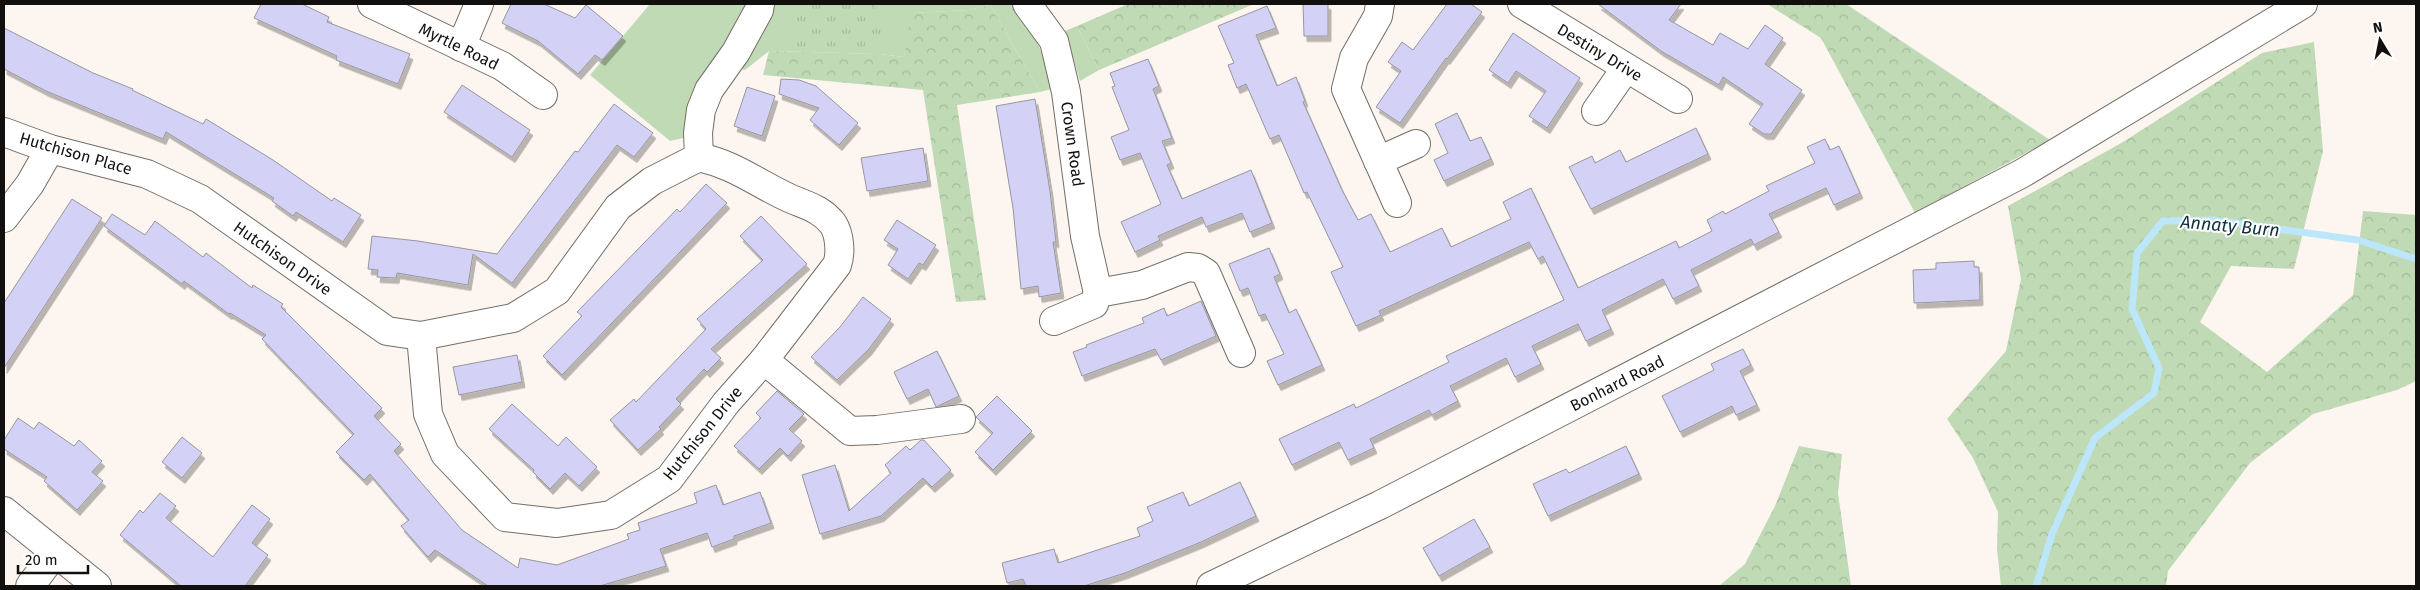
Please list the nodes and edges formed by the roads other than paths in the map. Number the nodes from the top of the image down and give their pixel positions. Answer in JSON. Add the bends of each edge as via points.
{"nodes":[{"id":1,"x":372,"y":4,"type":"edge"},
{"id":2,"x":479,"y":4,"type":"edge"},
{"id":3,"x":760,"y":4,"type":"edge"},
{"id":4,"x":1026,"y":4,"type":"edge"},
{"id":5,"x":1380,"y":4,"type":"edge"},
{"id":6,"x":1522,"y":4,"type":"edge"},
{"id":7,"x":2302,"y":4,"type":"edge"},
{"id":8,"x":461,"y":47,"type":"junction"},
{"id":9,"x":1626,"y":68,"type":"junction"},
{"id":10,"x":543,"y":95,"type":"dead end"},
{"id":11,"x":1678,"y":99,"type":"dead end"},
{"id":12,"x":1596,"y":111,"type":"dead end"},
{"id":13,"x":4,"y":132,"type":"edge"},
{"id":14,"x":1416,"y":144,"type":"dead end"},
{"id":15,"x":50,"y":149,"type":"junction"},
{"id":16,"x":699,"y":157,"type":"junction"},
{"id":17,"x":1378,"y":161,"type":"junction"},
{"id":18,"x":148,"y":174,"type":"joint"},
{"id":19,"x":1397,"y":203,"type":"dead end"},
{"id":20,"x":4,"y":218,"type":"edge"},
{"id":21,"x":1098,"y":294,"type":"junction"},
{"id":22,"x":1054,"y":320,"type":"dead end"},
{"id":23,"x":420,"y":336,"type":"junction"},
{"id":24,"x":1241,"y":353,"type":"dead end"},
{"id":25,"x":764,"y":360,"type":"junction"},
{"id":26,"x":961,"y":419,"type":"dead end"},
{"id":27,"x":4,"y":512,"type":"edge"},
{"id":28,"x":55,"y":553,"type":"junction"},
{"id":29,"x":30,"y":586,"type":"edge"},
{"id":30,"x":97,"y":586,"type":"edge"},
{"id":31,"x":1211,"y":586,"type":"edge"}],
"edges":[{"from":1,"to":8,"type":"street","name":"Myrtle Road"},
{"from":2,"to":8,"type":"street"},
{"from":3,"to":16,"type":"street","via":[[736,52],[709,90],[701,110]]},
{"from":4,"to":21,"type":"street","name":"Crown Road","via":[[1054,41],[1066,92],[1085,236]]},
{"from":5,"to":17,"type":"street","via":[[1378,16],[1354,58],[1346,89]]},
{"from":6,"to":9,"type":"street","name":"Destiny Drive"},
{"from":7,"to":31,"type":"street","name":"Bonhard Road","via":[[2020,174],[1389,500]]},
{"from":8,"to":10,"type":"street","name":"Myrtle Road","via":[[502,66]]},
{"from":9,"to":11,"type":"street","name":"Destiny Drive"},
{"from":9,"to":12,"type":"street"},
{"from":13,"to":15,"type":"street","name":"Hutchison Place"},
{"from":14,"to":17,"type":"street"},
{"from":15,"to":18,"type":"street","name":"Hutchison Place"},
{"from":15,"to":20,"type":"street","via":[[30,184]]},
{"from":16,"to":23,"type":"street","name":"Hutchison Drive","via":[[652,181],[618,207],[557,291],[512,318]]},
{"from":16,"to":25,"type":"street","name":"Hutchison Drive","via":[[732,166],[788,198],[814,207],[833,225],[840,256],[837,265]]},
{"from":17,"to":19,"type":"street"},
{"from":18,"to":23,"type":"street","name":"Hutchison Drive","via":[[200,199],[387,330]]},
{"from":21,"to":22,"type":"street","via":[[1094,304]]},
{"from":21,"to":24,"type":"street","via":[[1142,285],[1188,267],[1198,268],[1206,273]]},
{"from":23,"to":25,"type":"street","name":"Hutchison Drive","via":[[428,414],[446,454],[505,517],[557,523],[611,515],[669,479],[726,403]]},
{"from":25,"to":26,"type":"street","via":[[850,431]]},
{"from":27,"to":28,"type":"street"},
{"from":28,"to":29,"type":"street"},
{"from":28,"to":30,"type":"street"}]}
